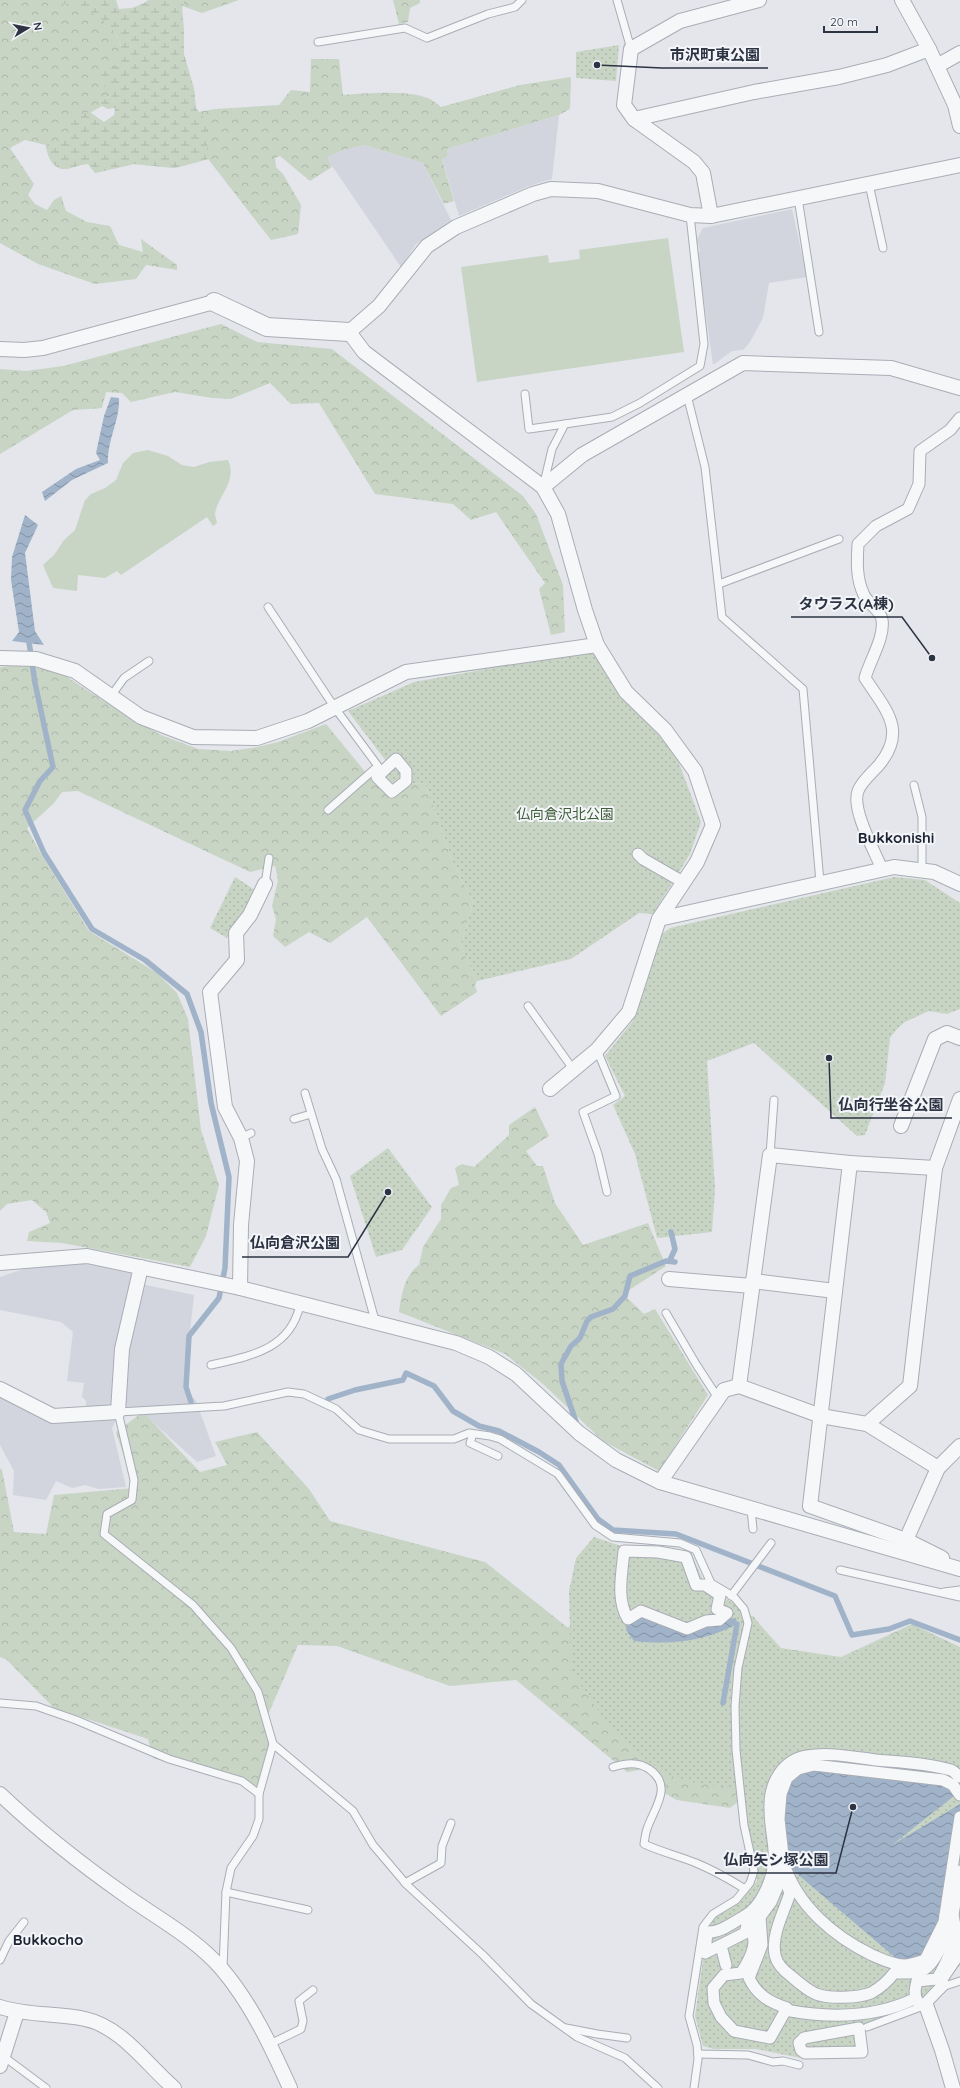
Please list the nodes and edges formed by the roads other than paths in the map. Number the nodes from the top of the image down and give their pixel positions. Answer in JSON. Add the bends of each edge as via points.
{"nodes":[{"id":1,"x":522,"y":0,"type":"edge"},
{"id":2,"x":617,"y":0,"type":"edge"},
{"id":3,"x":759,"y":0,"type":"edge"},
{"id":4,"x":902,"y":0,"type":"edge"},
{"id":5,"x":318,"y":42,"type":"dead end"},
{"id":6,"x":630,"y":49,"type":"junction"},
{"id":7,"x":929,"y":49,"type":"junction"},
{"id":8,"x":960,"y":53,"type":"edge"},
{"id":9,"x":937,"y":66,"type":"junction"},
{"id":10,"x":634,"y":119,"type":"junction"},
{"id":11,"x":960,"y":126,"type":"edge"},
{"id":12,"x":960,"y":168,"type":"edge"},
{"id":13,"x":870,"y":184,"type":"junction"},
{"id":14,"x":798,"y":198,"type":"junction"},
{"id":15,"x":690,"y":215,"type":"junction"},
{"id":16,"x":711,"y":216,"type":"junction"},
{"id":17,"x":883,"y":248,"type":"dead end"},
{"id":18,"x":214,"y":302,"type":"joint"},
{"id":19,"x":349,"y":332,"type":"junction"},
{"id":20,"x":819,"y":332,"type":"dead end"},
{"id":21,"x":0,"y":349,"type":"edge"},
{"id":22,"x":960,"y":388,"type":"edge"},
{"id":23,"x":524,"y":394,"type":"dead end"},
{"id":24,"x":687,"y":395,"type":"junction"},
{"id":25,"x":960,"y":418,"type":"edge"},
{"id":26,"x":565,"y":424,"type":"junction"},
{"id":27,"x":543,"y":487,"type":"junction"},
{"id":28,"x":839,"y":539,"type":"dead end"},
{"id":29,"x":719,"y":584,"type":"junction"},
{"id":30,"x":268,"y":607,"type":"dead end"},
{"id":31,"x":597,"y":645,"type":"junction"},
{"id":32,"x":0,"y":658,"type":"edge"},
{"id":33,"x":149,"y":661,"type":"dead end"},
{"id":34,"x":111,"y":696,"type":"junction"},
{"id":35,"x":335,"y":708,"type":"junction"},
{"id":36,"x":914,"y":785,"type":"dead end"},
{"id":37,"x":328,"y":810,"type":"dead end"},
{"id":38,"x":638,"y":854,"type":"dead end"},
{"id":39,"x":269,"y":858,"type":"dead end"},
{"id":40,"x":882,"y":869,"type":"junction"},
{"id":41,"x":922,"y":871,"type":"junction"},
{"id":42,"x":683,"y":882,"type":"junction"},
{"id":43,"x":820,"y":882,"type":"junction"},
{"id":44,"x":265,"y":884,"type":"joint"},
{"id":45,"x":960,"y":884,"type":"edge"},
{"id":46,"x":659,"y":919,"type":"junction"},
{"id":47,"x":528,"y":1006,"type":"dead end"},
{"id":48,"x":960,"y":1038,"type":"edge"},
{"id":49,"x":597,"y":1050,"type":"junction"},
{"id":50,"x":573,"y":1069,"type":"junction"},
{"id":51,"x":550,"y":1089,"type":"dead end"},
{"id":52,"x":305,"y":1093,"type":"dead end"},
{"id":53,"x":960,"y":1099,"type":"edge"},
{"id":54,"x":774,"y":1100,"type":"dead end"},
{"id":55,"x":312,"y":1114,"type":"junction"},
{"id":56,"x":294,"y":1119,"type":"dead end"},
{"id":57,"x":901,"y":1126,"type":"dead end"},
{"id":58,"x":770,"y":1155,"type":"junction"},
{"id":59,"x":850,"y":1163,"type":"junction"},
{"id":60,"x":935,"y":1168,"type":"junction"},
{"id":61,"x":607,"y":1192,"type":"dead end"},
{"id":62,"x":0,"y":1263,"type":"edge"},
{"id":63,"x":141,"y":1267,"type":"junction"},
{"id":64,"x":669,"y":1279,"type":"dead end"},
{"id":65,"x":752,"y":1283,"type":"junction"},
{"id":66,"x":240,"y":1288,"type":"junction"},
{"id":67,"x":834,"y":1291,"type":"junction"},
{"id":68,"x":300,"y":1305,"type":"junction"},
{"id":69,"x":666,"y":1312,"type":"dead end"},
{"id":70,"x":376,"y":1324,"type":"junction"},
{"id":71,"x":211,"y":1365,"type":"dead end"},
{"id":72,"x":739,"y":1386,"type":"junction"},
{"id":73,"x":0,"y":1389,"type":"edge"},
{"id":74,"x":718,"y":1398,"type":"junction"},
{"id":75,"x":118,"y":1412,"type":"junction"},
{"id":76,"x":821,"y":1416,"type":"junction"},
{"id":77,"x":867,"y":1424,"type":"junction"},
{"id":78,"x":473,"y":1434,"type":"junction"},
{"id":79,"x":960,"y":1446,"type":"edge"},
{"id":80,"x":498,"y":1456,"type":"dead end"},
{"id":81,"x":938,"y":1468,"type":"junction"},
{"id":82,"x":660,"y":1482,"type":"junction"},
{"id":83,"x":752,"y":1509,"type":"junction"},
{"id":84,"x":753,"y":1529,"type":"dead end"},
{"id":85,"x":906,"y":1540,"type":"junction"},
{"id":86,"x":771,"y":1543,"type":"dead end"},
{"id":87,"x":960,"y":1568,"type":"edge"},
{"id":88,"x":840,"y":1570,"type":"dead end"},
{"id":89,"x":960,"y":1590,"type":"edge"},
{"id":90,"x":940,"y":1593,"type":"junction"},
{"id":91,"x":731,"y":1596,"type":"junction"},
{"id":92,"x":960,"y":1597,"type":"edge"},
{"id":93,"x":624,"y":1613,"type":"joint"},
{"id":94,"x":0,"y":1703,"type":"edge"},
{"id":95,"x":273,"y":1744,"type":"junction"},
{"id":96,"x":613,"y":1767,"type":"dead end"},
{"id":97,"x":960,"y":1777,"type":"edge"},
{"id":98,"x":0,"y":1794,"type":"edge"},
{"id":99,"x":259,"y":1794,"type":"junction"},
{"id":100,"x":960,"y":1795,"type":"edge"},
{"id":101,"x":960,"y":1817,"type":"edge"},
{"id":102,"x":451,"y":1823,"type":"dead end"},
{"id":103,"x":784,"y":1864,"type":"junction"},
{"id":104,"x":960,"y":1871,"type":"edge"},
{"id":105,"x":405,"y":1883,"type":"junction"},
{"id":106,"x":779,"y":1883,"type":"junction"},
{"id":107,"x":745,"y":1889,"type":"junction"},
{"id":108,"x":226,"y":1892,"type":"junction"},
{"id":109,"x":308,"y":1910,"type":"dead end"},
{"id":110,"x":949,"y":1915,"type":"junction"},
{"id":111,"x":760,"y":1917,"type":"junction"},
{"id":112,"x":24,"y":1922,"type":"dead end"},
{"id":113,"x":747,"y":1925,"type":"junction"},
{"id":114,"x":949,"y":1928,"type":"junction"},
{"id":115,"x":725,"y":1950,"type":"junction"},
{"id":116,"x":0,"y":1960,"type":"edge"},
{"id":117,"x":726,"y":1965,"type":"dead end"},
{"id":118,"x":223,"y":1970,"type":"junction"},
{"id":119,"x":960,"y":1981,"type":"edge"},
{"id":120,"x":313,"y":1990,"type":"dead end"},
{"id":121,"x":921,"y":2002,"type":"junction"},
{"id":122,"x":0,"y":2007,"type":"edge"},
{"id":123,"x":785,"y":2010,"type":"junction"},
{"id":124,"x":17,"y":2012,"type":"junction"},
{"id":125,"x":866,"y":2026,"type":"dead end"},
{"id":126,"x":563,"y":2027,"type":"junction"},
{"id":127,"x":627,"y":2038,"type":"dead end"},
{"id":128,"x":804,"y":2038,"type":"joint"},
{"id":129,"x":270,"y":2044,"type":"junction"},
{"id":130,"x":698,"y":2054,"type":"junction"},
{"id":131,"x":2,"y":2061,"type":"edge"},
{"id":132,"x":799,"y":2065,"type":"dead end"},
{"id":133,"x":46,"y":2088,"type":"edge"},
{"id":134,"x":174,"y":2088,"type":"edge"},
{"id":135,"x":290,"y":2088,"type":"edge"},
{"id":136,"x":658,"y":2088,"type":"edge"},
{"id":137,"x":694,"y":2088,"type":"edge"},
{"id":138,"x":952,"y":2088,"type":"edge"}],
"edges":[{"from":1,"to":5,"type":"lane","via":[[515,7],[488,14],[427,38],[405,28]]},
{"from":2,"to":6,"type":"lane"},
{"from":3,"to":6,"type":"street","via":[[680,21]]},
{"from":4,"to":7,"type":"street"},
{"from":6,"to":10,"type":"street","via":[[624,105]]},
{"from":7,"to":9,"type":"street"},
{"from":7,"to":10,"type":"street","via":[[887,65],[846,75],[754,92]]},
{"from":8,"to":9,"type":"street"},
{"from":9,"to":11,"type":"street","via":[[955,105]]},
{"from":10,"to":16,"type":"street","via":[[694,162],[703,173]]},
{"from":12,"to":13,"type":"street"},
{"from":13,"to":14,"type":"street"},
{"from":13,"to":17,"type":"lane"},
{"from":14,"to":16,"type":"street"},
{"from":14,"to":20,"type":"lane"},
{"from":15,"to":16,"type":"street"},
{"from":15,"to":19,"type":"street","via":[[598,191],[572,188],[551,189],[533,194],[456,227],[427,246],[379,306]]},
{"from":15,"to":26,"type":"lane","via":[[704,344],[700,366],[612,417]]},
{"from":18,"to":19,"type":"street","via":[[268,327]]},
{"from":18,"to":21,"type":"street","via":[[43,348]]},
{"from":19,"to":27,"type":"street","via":[[364,352]]},
{"from":22,"to":24,"type":"street","via":[[891,368],[743,363]]},
{"from":23,"to":26,"type":"lane","via":[[529,429]]},
{"from":24,"to":27,"type":"street","via":[[582,455]]},
{"from":24,"to":29,"type":"lane","via":[[705,467]]},
{"from":25,"to":40,"type":"street","via":[[950,430],[920,451],[919,484],[908,509],[876,526],[858,544],[857,569],[864,596],[882,618],[882,634],[865,678],[891,717],[893,740],[884,758],[858,791],[857,806]]},
{"from":26,"to":27,"type":"lane","via":[[552,449]]},
{"from":27,"to":31,"type":"street","via":[[558,514]]},
{"from":28,"to":29,"type":"lane"},
{"from":29,"to":43,"type":"lane","via":[[722,617],[804,689]]},
{"from":30,"to":35,"type":"lane"},
{"from":31,"to":35,"type":"street","via":[[406,672]]},
{"from":31,"to":42,"type":"street","via":[[626,692],[665,730],[695,771],[713,826],[697,862]]},
{"from":32,"to":34,"type":"street","via":[[30,658],[75,671]]},
{"from":33,"to":34,"type":"lane","via":[[124,678]]},
{"from":34,"to":35,"type":"street","via":[[142,717],[193,737],[257,738],[308,721]]},
{"from":35,"to":37,"type":"lane","via":[[378,766]]},
{"from":36,"to":41,"type":"lane","via":[[922,817]]},
{"from":38,"to":42,"type":"street"},
{"from":39,"to":44,"type":"lane"},
{"from":40,"to":41,"type":"street","via":[[894,867]]},
{"from":40,"to":43,"type":"street"},
{"from":41,"to":45,"type":"street","via":[[934,872]]},
{"from":42,"to":46,"type":"street"},
{"from":43,"to":46,"type":"street"},
{"from":44,"to":66,"type":"street","via":[[250,915],[236,933],[237,960],[210,992],[225,1107],[246,1136]]},
{"from":46,"to":49,"type":"street","via":[[629,1012]]},
{"from":47,"to":50,"type":"lane"},
{"from":48,"to":57,"type":"street","via":[[947,1033],[935,1039]]},
{"from":49,"to":50,"type":"street"},
{"from":49,"to":61,"type":"lane","via":[[616,1096],[583,1112],[598,1154]]},
{"from":50,"to":51,"type":"street"},
{"from":52,"to":55,"type":"lane"},
{"from":53,"to":60,"type":"street"},
{"from":54,"to":58,"type":"lane"},
{"from":55,"to":56,"type":"lane"},
{"from":55,"to":70,"type":"lane","via":[[322,1149],[336,1179]]},
{"from":58,"to":59,"type":"street"},
{"from":58,"to":65,"type":"street"},
{"from":59,"to":60,"type":"street"},
{"from":59,"to":67,"type":"street"},
{"from":60,"to":77,"type":"street","via":[[910,1386]]},
{"from":62,"to":63,"type":"street","via":[[87,1256]]},
{"from":63,"to":66,"type":"street"},
{"from":63,"to":75,"type":"street","via":[[122,1349]]},
{"from":64,"to":65,"type":"street"},
{"from":65,"to":67,"type":"street"},
{"from":65,"to":72,"type":"street"},
{"from":66,"to":68,"type":"street"},
{"from":67,"to":76,"type":"street"},
{"from":68,"to":70,"type":"street"},
{"from":68,"to":71,"type":"lane","via":[[298,1316],[288,1334],[276,1343],[256,1353]]},
{"from":69,"to":74,"type":"lane"},
{"from":70,"to":82,"type":"street","via":[[456,1343],[489,1357],[516,1374],[579,1433],[616,1460]]},
{"from":72,"to":74,"type":"street","via":[[724,1390]]},
{"from":72,"to":76,"type":"street"},
{"from":73,"to":75,"type":"street","via":[[53,1416]]},
{"from":74,"to":82,"type":"street"},
{"from":75,"to":78,"type":"lane","via":[[224,1406],[288,1392],[304,1394],[336,1409],[359,1430],[389,1439],[454,1439]]},
{"from":75,"to":95,"type":"lane","via":[[134,1480],[132,1500],[107,1514],[104,1534],[193,1605],[231,1648],[258,1692]]},
{"from":76,"to":77,"type":"street"},
{"from":76,"to":85,"type":"street","via":[[810,1506]]},
{"from":77,"to":81,"type":"street"},
{"from":78,"to":80,"type":"lane","via":[[470,1444]]},
{"from":78,"to":91,"type":"lane","via":[[500,1440],[558,1474],[595,1525],[613,1537],[680,1543],[696,1550],[711,1583]]},
{"from":79,"to":81,"type":"street"},
{"from":81,"to":85,"type":"street"},
{"from":82,"to":83,"type":"street"},
{"from":83,"to":84,"type":"lane"},
{"from":83,"to":87,"type":"street"},
{"from":85,"to":87,"type":"street"},
{"from":86,"to":91,"type":"lane"},
{"from":88,"to":90,"type":"lane"},
{"from":89,"to":90,"type":"lane"},
{"from":90,"to":92,"type":"lane"},
{"from":91,"to":107,"type":"lane","via":[[744,1609],[748,1623],[738,1668],[735,1706],[736,1750],[744,1825],[754,1871]]},
{"from":93,"to":93,"type":"street","via":[[620,1588],[624,1551],[658,1552],[686,1557],[696,1585],[705,1585],[720,1595],[716,1609],[727,1613],[719,1620],[706,1621],[687,1628],[641,1611],[628,1620]]},
{"from":94,"to":99,"type":"lane","via":[[36,1706],[70,1717],[168,1759],[242,1781]]},
{"from":95,"to":99,"type":"lane"},
{"from":95,"to":105,"type":"lane","via":[[353,1811],[374,1845]]},
{"from":96,"to":107,"type":"lane","via":[[626,1763],[643,1764],[657,1774],[662,1792],[647,1829],[644,1844],[664,1854],[708,1868]]},
{"from":97,"to":115,"type":"street","via":[[952,1770],[821,1754],[805,1756],[787,1764],[776,1778],[771,1792],[775,1855],[773,1874],[763,1898],[748,1914],[714,1933],[707,1932],[705,1953]]},
{"from":98,"to":118,"type":"street","via":[[40,1832],[92,1872],[196,1944]]},
{"from":99,"to":108,"type":"lane","via":[[259,1819],[252,1836],[231,1868]]},
{"from":100,"to":103,"type":"street","via":[[954,1785],[943,1780],[814,1765],[798,1768],[787,1778],[781,1794],[779,1819]]},
{"from":101,"to":110,"type":"street"},
{"from":102,"to":105,"type":"lane","via":[[442,1846],[441,1863]]},
{"from":103,"to":106,"type":"street"},
{"from":103,"to":110,"type":"street","via":[[802,1899],[819,1920],[841,1939],[882,1960],[904,1965],[925,1960]]},
{"from":104,"to":110,"type":"street"},
{"from":105,"to":126,"type":"lane","via":[[483,1955],[531,2004]]},
{"from":106,"to":111,"type":"street","via":[[773,1903]]},
{"from":106,"to":114,"type":"street","via":[[786,1883],[790,1893],[774,1941],[775,1956],[778,1964],[788,1974],[817,1994],[842,1998],[870,1993],[894,1973],[913,1973],[925,1969],[933,1960]]},
{"from":107,"to":130,"type":"lane","via":[[736,1900],[713,1914],[703,1927],[689,2016]]},
{"from":108,"to":109,"type":"lane"},
{"from":108,"to":118,"type":"lane"},
{"from":110,"to":114,"type":"street"},
{"from":110,"to":121,"type":"street","via":[[957,1937],[955,1960],[942,1979],[942,1985],[923,2006],[916,2002]]},
{"from":111,"to":113,"type":"street"},
{"from":111,"to":123,"type":"street","via":[[762,1945],[749,1978],[754,1988],[766,1999],[787,2008]]},
{"from":112,"to":116,"type":"lane","via":[[9,1941]]},
{"from":113,"to":115,"type":"street","via":[[745,1933]]},
{"from":113,"to":123,"type":"street","via":[[753,1932],[751,1958],[741,1973],[724,1974],[713,1988],[714,2003],[721,2017],[734,2031],[770,2038]]},
{"from":114,"to":121,"type":"street","via":[[952,1937],[948,1960],[936,1978],[917,1981],[914,1992]]},
{"from":115,"to":117,"type":"street"},
{"from":118,"to":129,"type":"street","via":[[243,1996]]},
{"from":119,"to":121,"type":"lane","via":[[944,1986]]},
{"from":120,"to":129,"type":"lane","via":[[299,2001],[303,2021],[301,2029]]},
{"from":121,"to":123,"type":"street","via":[[855,2014],[804,2014]]},
{"from":121,"to":125,"type":"lane"},
{"from":121,"to":138,"type":"street","via":[[942,2050]]},
{"from":122,"to":124,"type":"street"},
{"from":124,"to":131,"type":"street"},
{"from":124,"to":134,"type":"street","via":[[86,2019],[109,2030],[127,2042]]},
{"from":126,"to":127,"type":"lane"},
{"from":126,"to":136,"type":"lane","via":[[577,2037],[625,2058]]},
{"from":128,"to":128,"type":"street","via":[[859,2028],[862,2052],[805,2053],[799,2043]]},
{"from":129,"to":135,"type":"street"},
{"from":130,"to":132,"type":"lane","via":[[748,2055],[773,2062],[783,2061]]},
{"from":130,"to":137,"type":"lane"},
{"from":131,"to":133,"type":"lane"}]}
